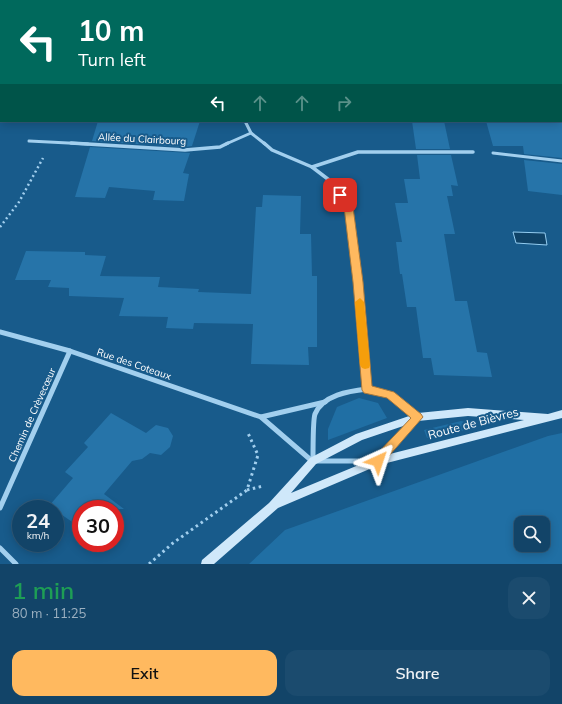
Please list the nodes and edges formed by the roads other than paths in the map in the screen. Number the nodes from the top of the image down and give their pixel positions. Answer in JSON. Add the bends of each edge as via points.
{"nodes":[{"id":1,"x":246,"y":122,"type":"edge"},
{"id":2,"x":251,"y":134,"type":"junction"},
{"id":3,"x":29,"y":141,"type":"dead end"},
{"id":4,"x":473,"y":152,"type":"dead end"},
{"id":5,"x":493,"y":153,"type":"dead end"},
{"id":6,"x":562,"y":161,"type":"edge"},
{"id":7,"x":312,"y":167,"type":"junction"},
{"id":8,"x":0,"y":332,"type":"edge"},
{"id":9,"x":70,"y":351,"type":"junction"},
{"id":10,"x":368,"y":390,"type":"junction"},
{"id":11,"x":325,"y":402,"type":"junction"},
{"id":12,"x":562,"y":414,"type":"edge"},
{"id":13,"x":261,"y":417,"type":"junction"},
{"id":14,"x":418,"y":417,"type":"junction"},
{"id":15,"x":546,"y":417,"type":"junction"},
{"id":16,"x":313,"y":461,"type":"junction"},
{"id":17,"x":378,"y":461,"type":"junction"},
{"id":18,"x":273,"y":506,"type":"junction"},
{"id":19,"x":0,"y":508,"type":"edge"},
{"id":20,"x":0,"y":548,"type":"edge"},
{"id":21,"x":16,"y":564,"type":"edge"},
{"id":22,"x":206,"y":564,"type":"edge"}],
"edges":[{"from":1,"to":2,"type":"street"},
{"from":2,"to":3,"type":"street","name":"Allée du Clairbourg","via":[[220,147],[184,150]]},
{"from":2,"to":7,"type":"street","via":[[272,150]]},
{"from":4,"to":7,"type":"street","via":[[358,152]]},
{"from":5,"to":6,"type":"lane"},
{"from":7,"to":10,"type":"street","via":[[333,183],[348,207]]},
{"from":8,"to":9,"type":"street","name":"Rue des Coteaux"},
{"from":9,"to":13,"type":"street","name":"Rue des Coteaux"},
{"from":9,"to":19,"type":"street","name":"Chemin de Crèvecœur"},
{"from":10,"to":11,"type":"street","via":[[346,391]]},
{"from":10,"to":14,"type":"street","via":[[390,395]]},
{"from":11,"to":13,"type":"street"},
{"from":11,"to":16,"type":"street","via":[[315,414]]},
{"from":12,"to":15,"type":"street","name":"Route de Bièvres"},
{"from":13,"to":16,"type":"street","name":"Rue des Coteaux"},
{"from":14,"to":15,"type":"street","name":"Route de Bièvres","via":[[468,412]]},
{"from":14,"to":16,"type":"street","name":"Route de Bièvres","via":[[359,437]]},
{"from":14,"to":17,"type":"street"},
{"from":15,"to":17,"type":"street","name":"Route de Bièvres"},
{"from":16,"to":17,"type":"street"},
{"from":16,"to":18,"type":"street","name":"Route de Bièvres"},
{"from":17,"to":18,"type":"street","name":"Route de Bièvres"},
{"from":18,"to":22,"type":"street","name":"Route de Bièvres"},
{"from":20,"to":21,"type":"street"}]}
